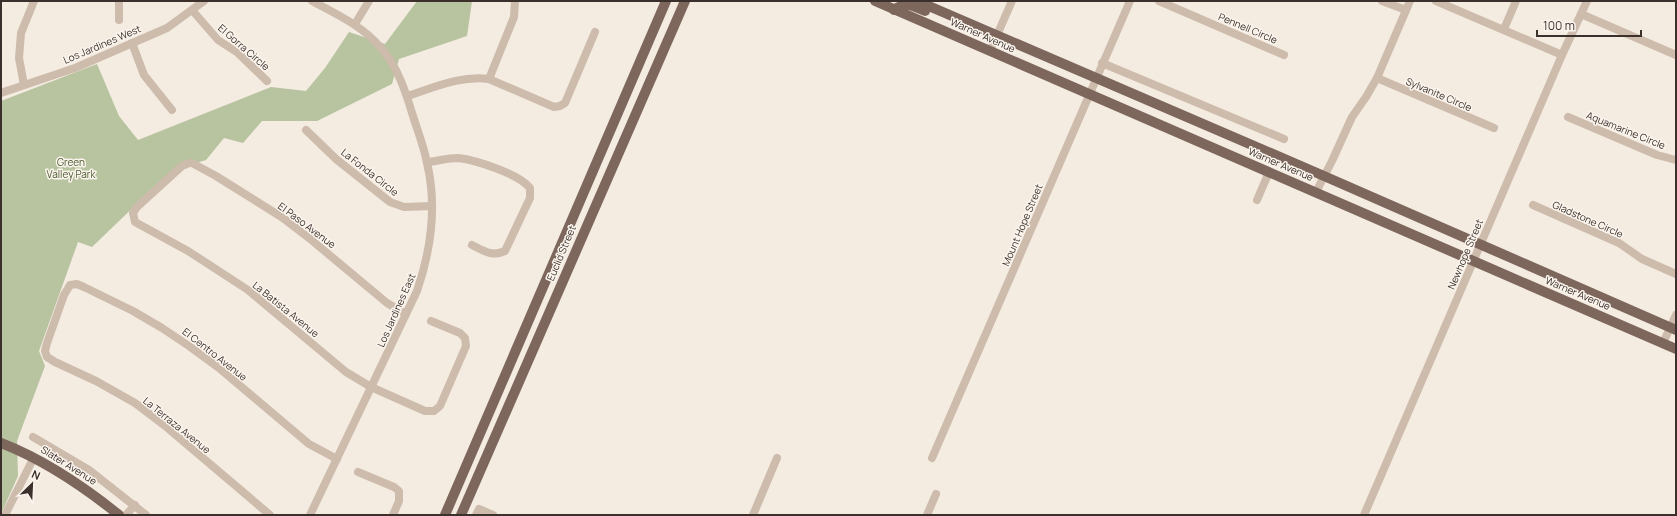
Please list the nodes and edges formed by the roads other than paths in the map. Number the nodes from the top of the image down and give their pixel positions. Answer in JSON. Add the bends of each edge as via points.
{"nodes":[{"id":1,"x":34,"y":1,"type":"edge"},
{"id":2,"x":120,"y":1,"type":"edge"},
{"id":3,"x":204,"y":1,"type":"edge"},
{"id":4,"x":312,"y":1,"type":"edge"},
{"id":5,"x":369,"y":1,"type":"edge"},
{"id":6,"x":515,"y":1,"type":"edge"},
{"id":7,"x":666,"y":1,"type":"edge"},
{"id":8,"x":685,"y":1,"type":"edge"},
{"id":9,"x":875,"y":1,"type":"edge"},
{"id":10,"x":917,"y":1,"type":"edge"},
{"id":11,"x":1012,"y":1,"type":"edge"},
{"id":12,"x":1130,"y":1,"type":"edge"},
{"id":13,"x":1159,"y":1,"type":"edge"},
{"id":14,"x":1382,"y":1,"type":"edge"},
{"id":15,"x":1410,"y":1,"type":"edge"},
{"id":16,"x":1436,"y":1,"type":"edge"},
{"id":17,"x":1516,"y":1,"type":"edge"},
{"id":18,"x":1587,"y":1,"type":"edge"},
{"id":19,"x":192,"y":10,"type":"junction"},
{"id":20,"x":894,"y":10,"type":"junction"},
{"id":21,"x":1406,"y":10,"type":"junction"},
{"id":22,"x":941,"y":12,"type":"junction"},
{"id":23,"x":1582,"y":14,"type":"junction"},
{"id":24,"x":119,"y":20,"type":"dead end"},
{"id":25,"x":355,"y":24,"type":"junction"},
{"id":26,"x":1504,"y":30,"type":"junction"},
{"id":27,"x":595,"y":32,"type":"dead end"},
{"id":28,"x":997,"y":36,"type":"junction"},
{"id":29,"x":132,"y":43,"type":"junction"},
{"id":30,"x":990,"y":51,"type":"junction"},
{"id":31,"x":1284,"y":55,"type":"dead end"},
{"id":32,"x":1562,"y":55,"type":"junction"},
{"id":33,"x":1676,"y":55,"type":"edge"},
{"id":34,"x":1102,"y":63,"type":"junction"},
{"id":35,"x":1377,"y":78,"type":"junction"},
{"id":36,"x":489,"y":79,"type":"junction"},
{"id":37,"x":1096,"y":79,"type":"junction"},
{"id":38,"x":267,"y":81,"type":"dead end"},
{"id":39,"x":24,"y":85,"type":"junction"},
{"id":40,"x":1,"y":93,"type":"edge"},
{"id":41,"x":1089,"y":95,"type":"junction"},
{"id":42,"x":407,"y":96,"type":"junction"},
{"id":43,"x":172,"y":110,"type":"dead end"},
{"id":44,"x":1568,"y":117,"type":"dead end"},
{"id":45,"x":1494,"y":128,"type":"dead end"},
{"id":46,"x":306,"y":130,"type":"dead end"},
{"id":47,"x":1284,"y":139,"type":"dead end"},
{"id":48,"x":1676,"y":160,"type":"edge"},
{"id":49,"x":427,"y":162,"type":"junction"},
{"id":50,"x":1269,"y":172,"type":"junction"},
{"id":51,"x":1324,"y":176,"type":"junction"},
{"id":52,"x":1316,"y":192,"type":"junction"},
{"id":53,"x":1257,"y":200,"type":"dead end"},
{"id":54,"x":1533,"y":205,"type":"dead end"},
{"id":55,"x":432,"y":206,"type":"junction"},
{"id":56,"x":133,"y":213,"type":"joint"},
{"id":57,"x":1480,"y":244,"type":"junction"},
{"id":58,"x":472,"y":245,"type":"dead end"},
{"id":59,"x":1472,"y":261,"type":"junction"},
{"id":60,"x":1676,"y":274,"type":"edge"},
{"id":61,"x":406,"y":314,"type":"junction"},
{"id":62,"x":1676,"y":315,"type":"edge"},
{"id":63,"x":431,"y":321,"type":"dead end"},
{"id":64,"x":1673,"y":329,"type":"edge"},
{"id":65,"x":1663,"y":343,"type":"junction"},
{"id":66,"x":1676,"y":349,"type":"edge"},
{"id":67,"x":45,"y":351,"type":"joint"},
{"id":68,"x":372,"y":388,"type":"junction"},
{"id":69,"x":33,"y":437,"type":"dead end"},
{"id":70,"x":1,"y":443,"type":"edge"},
{"id":71,"x":34,"y":457,"type":"junction"},
{"id":72,"x":777,"y":458,"type":"dead end"},
{"id":73,"x":932,"y":458,"type":"dead end"},
{"id":74,"x":337,"y":459,"type":"junction"},
{"id":75,"x":358,"y":472,"type":"dead end"},
{"id":76,"x":460,"y":482,"type":"junction"},
{"id":77,"x":472,"y":488,"type":"junction"},
{"id":78,"x":936,"y":494,"type":"dead end"},
{"id":79,"x":135,"y":505,"type":"junction"},
{"id":80,"x":477,"y":512,"type":"edge"},
{"id":81,"x":5,"y":515,"type":"edge"},
{"id":82,"x":120,"y":515,"type":"edge"},
{"id":83,"x":126,"y":515,"type":"edge"},
{"id":84,"x":146,"y":515,"type":"edge"},
{"id":85,"x":270,"y":515,"type":"edge"},
{"id":86,"x":310,"y":515,"type":"edge"},
{"id":87,"x":393,"y":515,"type":"edge"},
{"id":88,"x":445,"y":515,"type":"edge"},
{"id":89,"x":461,"y":515,"type":"edge"},
{"id":90,"x":493,"y":515,"type":"edge"},
{"id":91,"x":753,"y":515,"type":"edge"},
{"id":92,"x":928,"y":515,"type":"edge"},
{"id":93,"x":1364,"y":515,"type":"edge"}],
"edges":[{"from":1,"to":39,"type":"street","via":[[21,32],[19,58]]},
{"from":2,"to":24,"type":"street"},
{"from":3,"to":19,"type":"street","name":"Los Jardines West"},
{"from":4,"to":25,"type":"street","name":"Los Jardines East"},
{"from":5,"to":25,"type":"street"},
{"from":6,"to":36,"type":"street","via":[[514,17]]},
{"from":7,"to":76,"type":"main road","name":"Euclid Street"},
{"from":8,"to":77,"type":"main road","name":"Euclid Street"},
{"from":9,"to":20,"type":"main road","name":"Warner Avenue"},
{"from":10,"to":22,"type":"main road","name":"Warner Avenue"},
{"from":11,"to":28,"type":"street"},
{"from":12,"to":34,"type":"street","name":"Mount Hope Street"},
{"from":13,"to":31,"type":"street","name":"Pennell Circle"},
{"from":14,"to":21,"type":"street"},
{"from":15,"to":21,"type":"street"},
{"from":16,"to":26,"type":"street"},
{"from":17,"to":26,"type":"street"},
{"from":18,"to":23,"type":"street","name":"Newhope Street"},
{"from":19,"to":29,"type":"street","name":"Los Jardines West","via":[[167,28]]},
{"from":19,"to":38,"type":"street","name":"El Gorra Circle","via":[[218,40],[238,53]]},
{"from":20,"to":22,"type":"main road","via":[[906,4],[929,13]]},
{"from":20,"to":30,"type":"main road","name":"Warner Avenue"},
{"from":21,"to":35,"type":"street"},
{"from":22,"to":28,"type":"main road","name":"Warner Avenue"},
{"from":23,"to":32,"type":"street","name":"Newhope Street"},
{"from":23,"to":33,"type":"street"},
{"from":25,"to":42,"type":"street","name":"Los Jardines East","via":[[381,48],[398,74]]},
{"from":26,"to":32,"type":"street"},
{"from":27,"to":36,"type":"street","via":[[565,103],[560,106],[554,107]]},
{"from":28,"to":30,"type":"street"},
{"from":28,"to":37,"type":"main road","name":"Warner Avenue"},
{"from":29,"to":39,"type":"street","name":"Los Jardines West","via":[[75,68]]},
{"from":29,"to":43,"type":"street","via":[[144,75]]},
{"from":30,"to":41,"type":"main road","name":"Warner Avenue"},
{"from":32,"to":57,"type":"street","name":"Newhope Street"},
{"from":34,"to":37,"type":"street","name":"Mount Hope Street"},
{"from":34,"to":47,"type":"street"},
{"from":35,"to":45,"type":"street","name":"Sylvanite Circle"},
{"from":35,"to":51,"type":"street","via":[[1352,117]]},
{"from":36,"to":42,"type":"street","via":[[478,77],[454,81]]},
{"from":37,"to":41,"type":"street","name":"Mount Hope Street"},
{"from":37,"to":51,"type":"main road","name":"Warner Avenue"},
{"from":39,"to":40,"type":"street","name":"Los Jardines West"},
{"from":41,"to":50,"type":"main road","name":"Warner Avenue"},
{"from":41,"to":73,"type":"street","name":"Mount Hope Street"},
{"from":42,"to":49,"type":"street","name":"Los Jardines East"},
{"from":44,"to":48,"type":"street","name":"Aquamarine Circle","via":[[1657,155]]},
{"from":46,"to":55,"type":"street","name":"La Fonda Circle","via":[[336,159],[390,202],[404,207]]},
{"from":49,"to":55,"type":"street","name":"Los Jardines East"},
{"from":49,"to":58,"type":"street","via":[[457,158],[476,161],[520,178],[530,188],[530,198],[505,251],[495,255],[488,254]]},
{"from":50,"to":52,"type":"main road","name":"Warner Avenue"},
{"from":50,"to":53,"type":"street"},
{"from":51,"to":52,"type":"street"},
{"from":51,"to":57,"type":"main road","name":"Warner Avenue"},
{"from":52,"to":59,"type":"main road","name":"Warner Avenue"},
{"from":54,"to":60,"type":"street","name":"Gladstone Circle","via":[[1619,243],[1642,259]]},
{"from":55,"to":61,"type":"street","name":"Los Jardines East","via":[[425,264],[417,291]]},
{"from":56,"to":61,"type":"street","name":"El Paso Avenue","via":[[182,166],[189,163],[197,165],[283,218],[387,303]]},
{"from":56,"to":68,"type":"street","name":"La Batista Avenue","via":[[135,222],[220,271],[259,299],[346,372]]},
{"from":57,"to":59,"type":"street","name":"Newhope Street"},
{"from":57,"to":64,"type":"main road","name":"Warner Avenue"},
{"from":59,"to":65,"type":"main road","name":"Warner Avenue"},
{"from":59,"to":93,"type":"street","name":"Newhope Street"},
{"from":61,"to":68,"type":"street","name":"Los Jardines East"},
{"from":62,"to":64,"type":"street"},
{"from":63,"to":68,"type":"street","name":"La Batista Avenue","via":[[460,333],[465,338],[466,346],[440,406],[434,411],[425,411]]},
{"from":64,"to":65,"type":"street"},
{"from":65,"to":66,"type":"main road","name":"Warner Avenue"},
{"from":67,"to":74,"type":"street","name":"El Centro Avenue","via":[[64,295],[70,285],[77,284],[162,328],[219,368],[309,444]]},
{"from":67,"to":85,"type":"street","name":"La Terraza Avenue","via":[[47,357],[54,362],[96,381],[141,408]]},
{"from":68,"to":74,"type":"street","name":"Los Jardines East"},
{"from":69,"to":79,"type":"street","name":"Slater Avenue","via":[[89,470]]},
{"from":70,"to":71,"type":"main road","name":"Slater Avenue"},
{"from":71,"to":81,"type":"street"},
{"from":71,"to":82,"type":"main road","name":"Slater Avenue","via":[[67,476]]},
{"from":72,"to":91,"type":"street"},
{"from":74,"to":86,"type":"street","name":"Los Jardines East"},
{"from":75,"to":87,"type":"street","via":[[399,491],[399,501]]},
{"from":76,"to":77,"type":"street"},
{"from":76,"to":88,"type":"main road","name":"Euclid Street"},
{"from":77,"to":89,"type":"main road","name":"Euclid Street"},
{"from":78,"to":92,"type":"street"},
{"from":79,"to":83,"type":"street"},
{"from":79,"to":84,"type":"street","name":"Slater Avenue"},
{"from":80,"to":90,"type":"street"}]}
